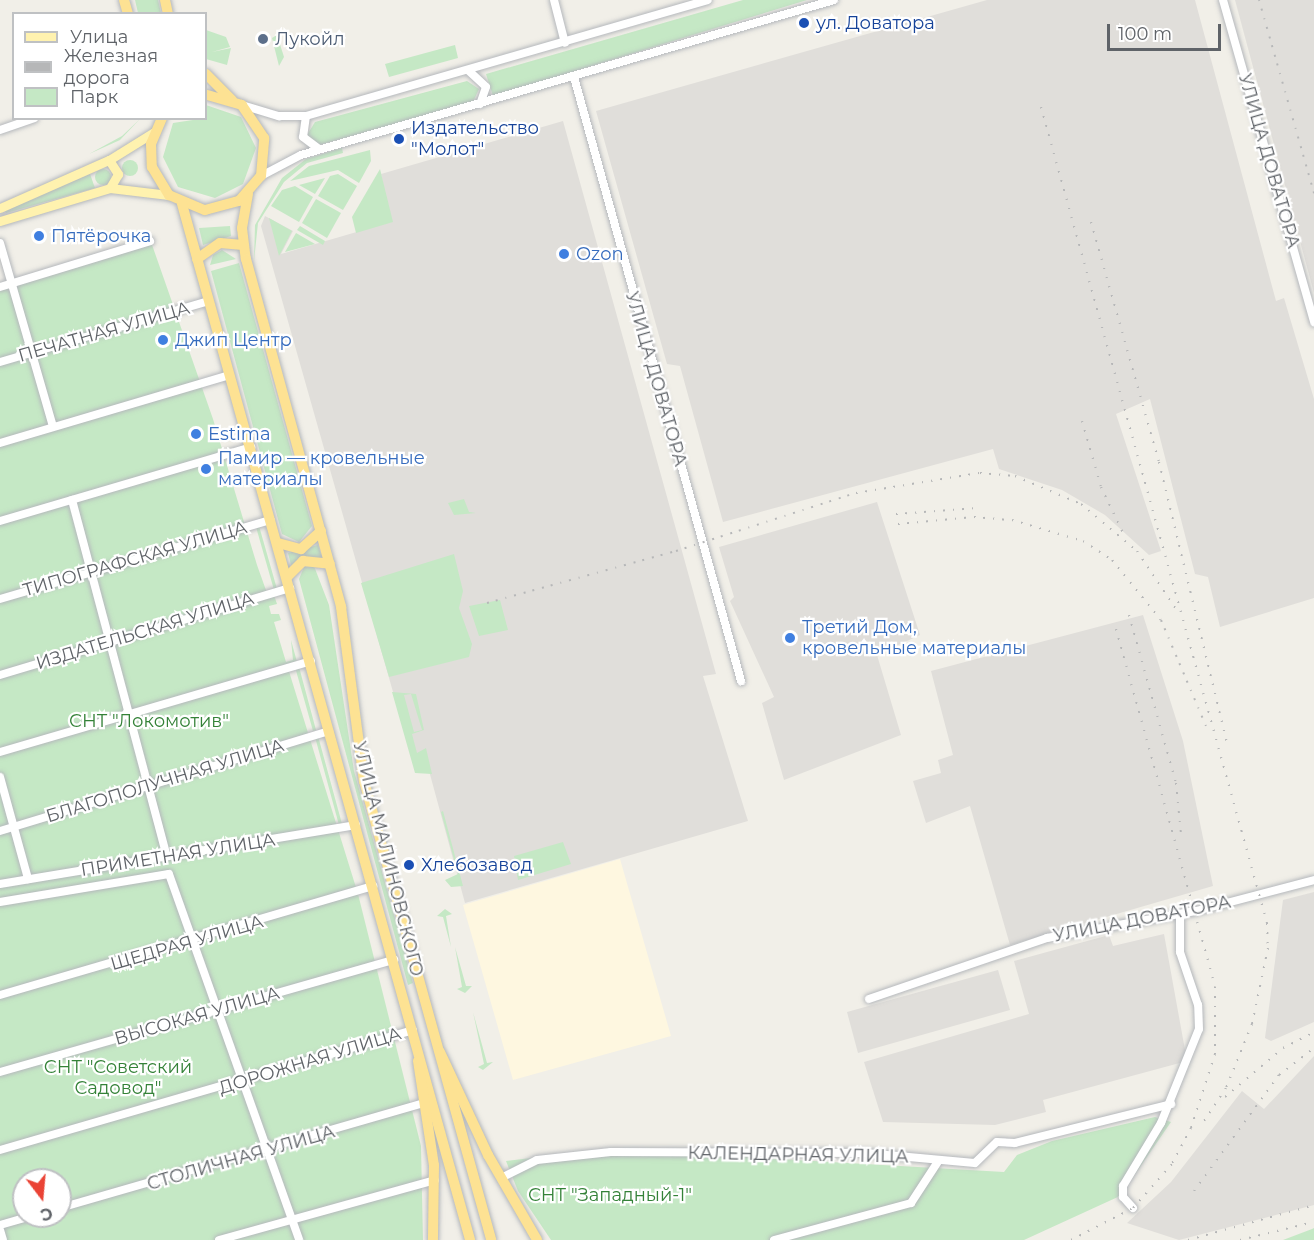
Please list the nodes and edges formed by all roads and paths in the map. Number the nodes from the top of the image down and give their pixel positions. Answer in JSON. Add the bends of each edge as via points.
{"nodes":[{"id":1,"x":554,"y":0,"type":"edge"},
{"id":2,"x":708,"y":0,"type":"edge"},
{"id":3,"x":834,"y":0,"type":"edge"},
{"id":4,"x":1223,"y":0,"type":"edge"},
{"id":5,"x":566,"y":43,"type":"junction"},
{"id":6,"x":469,"y":71,"type":"junction"},
{"id":7,"x":207,"y":75,"type":"edge"},
{"id":8,"x":574,"y":77,"type":"junction"},
{"id":9,"x":207,"y":95,"type":"edge"},
{"id":10,"x":237,"y":103,"type":"junction"},
{"id":11,"x":479,"y":105,"type":"junction"},
{"id":12,"x":306,"y":116,"type":"junction"},
{"id":13,"x":28,"y":120,"type":"edge"},
{"id":14,"x":158,"y":123,"type":"edge"},
{"id":15,"x":0,"y":130,"type":"edge"},
{"id":16,"x":320,"y":149,"type":"junction"},
{"id":17,"x":109,"y":160,"type":"junction"},
{"id":18,"x":261,"y":176,"type":"junction"},
{"id":19,"x":110,"y":188,"type":"junction"},
{"id":20,"x":248,"y":194,"type":"junction"},
{"id":21,"x":168,"y":195,"type":"junction"},
{"id":22,"x":182,"y":204,"type":"junction"},
{"id":23,"x":0,"y":208,"type":"edge"},
{"id":24,"x":0,"y":221,"type":"edge"},
{"id":25,"x":150,"y":241,"type":"dead end"},
{"id":26,"x":0,"y":243,"type":"edge"},
{"id":27,"x":243,"y":244,"type":"junction"},
{"id":28,"x":197,"y":259,"type":"junction"},
{"id":29,"x":12,"y":284,"type":"junction"},
{"id":30,"x":0,"y":287,"type":"edge"},
{"id":31,"x":209,"y":301,"type":"junction"},
{"id":32,"x":1314,"y":322,"type":"edge"},
{"id":33,"x":32,"y":352,"type":"junction"},
{"id":34,"x":0,"y":362,"type":"edge"},
{"id":35,"x":230,"y":375,"type":"junction"},
{"id":36,"x":53,"y":427,"type":"junction"},
{"id":37,"x":0,"y":443,"type":"edge"},
{"id":38,"x":251,"y":447,"type":"junction"},
{"id":39,"x":72,"y":500,"type":"junction"},
{"id":40,"x":271,"y":520,"type":"junction"},
{"id":41,"x":0,"y":521,"type":"edge"},
{"id":42,"x":321,"y":531,"type":"junction"},
{"id":43,"x":278,"y":543,"type":"junction"},
{"id":44,"x":330,"y":564,"type":"junction"},
{"id":45,"x":92,"y":571,"type":"junction"},
{"id":46,"x":289,"y":583,"type":"junction"},
{"id":47,"x":0,"y":599,"type":"edge"},
{"id":48,"x":111,"y":641,"type":"junction"},
{"id":49,"x":311,"y":661,"type":"junction"},
{"id":50,"x":0,"y":675,"type":"edge"},
{"id":51,"x":741,"y":681,"type":"dead end"},
{"id":52,"x":130,"y":713,"type":"junction"},
{"id":53,"x":329,"y":731,"type":"junction"},
{"id":54,"x":0,"y":752,"type":"edge"},
{"id":55,"x":0,"y":777,"type":"edge"},
{"id":56,"x":150,"y":785,"type":"junction"},
{"id":57,"x":356,"y":825,"type":"junction"},
{"id":58,"x":14,"y":827,"type":"junction"},
{"id":59,"x":0,"y":831,"type":"edge"},
{"id":60,"x":167,"y":856,"type":"junction"},
{"id":61,"x":28,"y":879,"type":"junction"},
{"id":62,"x":1314,"y":880,"type":"edge"},
{"id":63,"x":0,"y":884,"type":"edge"},
{"id":64,"x":373,"y":886,"type":"junction"},
{"id":65,"x":0,"y":902,"type":"edge"},
{"id":66,"x":1180,"y":914,"type":"junction"},
{"id":67,"x":190,"y":943,"type":"junction"},
{"id":68,"x":394,"y":960,"type":"junction"},
{"id":69,"x":0,"y":995,"type":"edge"},
{"id":70,"x":869,"y":999,"type":"dead end"},
{"id":71,"x":216,"y":1011,"type":"junction"},
{"id":72,"x":413,"y":1030,"type":"junction"},
{"id":73,"x":436,"y":1046,"type":"junction"},
{"id":74,"x":419,"y":1052,"type":"junction"},
{"id":75,"x":0,"y":1072,"type":"edge"},
{"id":76,"x":242,"y":1082,"type":"junction"},
{"id":77,"x":421,"y":1104,"type":"junction"},
{"id":78,"x":1171,"y":1104,"type":"junction"},
{"id":79,"x":0,"y":1150,"type":"edge"},
{"id":80,"x":267,"y":1150,"type":"junction"},
{"id":81,"x":939,"y":1160,"type":"junction"},
{"id":82,"x":501,"y":1178,"type":"junction"},
{"id":83,"x":435,"y":1180,"type":"junction"},
{"id":84,"x":72,"y":1205,"type":"edge"},
{"id":85,"x":1133,"y":1208,"type":"dead end"},
{"id":86,"x":292,"y":1220,"type":"junction"},
{"id":87,"x":0,"y":1230,"type":"edge"},
{"id":88,"x":3,"y":1240,"type":"edge"},
{"id":89,"x":219,"y":1240,"type":"edge"},
{"id":90,"x":299,"y":1240,"type":"edge"},
{"id":91,"x":433,"y":1240,"type":"edge"},
{"id":92,"x":470,"y":1240,"type":"edge"},
{"id":93,"x":491,"y":1240,"type":"edge"},
{"id":94,"x":537,"y":1240,"type":"edge"},
{"id":95,"x":774,"y":1240,"type":"edge"}],
"edges":[{"from":1,"to":5,"type":"street"},
{"from":2,"to":5,"type":"street"},
{"from":3,"to":8,"type":"street"},
{"from":4,"to":32,"type":"street","name":"УЛИЦА ДОВАТОРА"},
{"from":5,"to":6,"type":"street"},
{"from":6,"to":11,"type":"street","via":[[486,87]]},
{"from":6,"to":12,"type":"street"},
{"from":7,"to":10,"type":"highway"},
{"from":8,"to":11,"type":"street"},
{"from":8,"to":51,"type":"street","name":"УЛИЦА ДОВАТОРА"},
{"from":9,"to":10,"type":"highway"},
{"from":10,"to":12,"type":"street","via":[[279,116]]},
{"from":10,"to":18,"type":"highway","via":[[264,138]]},
{"from":11,"to":16,"type":"street"},
{"from":12,"to":16,"type":"street","via":[[303,137]]},
{"from":13,"to":15,"type":"street"},
{"from":14,"to":17,"type":"main road"},
{"from":14,"to":21,"type":"highway","via":[[152,167]]},
{"from":16,"to":18,"type":"street"},
{"from":17,"to":19,"type":"main road","via":[[118,174]]},
{"from":17,"to":23,"type":"main road"},
{"from":18,"to":20,"type":"highway"},
{"from":19,"to":21,"type":"main road"},
{"from":19,"to":24,"type":"main road"},
{"from":20,"to":22,"type":"highway","via":[[216,209]]},
{"from":20,"to":27,"type":"highway","name":"УЛИЦА МАЛИНОВСКОГО"},
{"from":21,"to":22,"type":"highway"},
{"from":22,"to":28,"type":"highway","name":"УЛИЦА МАЛИНОВСКОГО"},
{"from":25,"to":29,"type":"street"},
{"from":26,"to":29,"type":"street"},
{"from":27,"to":28,"type":"highway","via":[[220,243]]},
{"from":27,"to":42,"type":"highway","name":"УЛИЦА МАЛИНОВСКОГО"},
{"from":28,"to":31,"type":"highway","name":"УЛИЦА МАЛИНОВСКОГО"},
{"from":29,"to":30,"type":"street"},
{"from":29,"to":33,"type":"street"},
{"from":31,"to":33,"type":"street","name":"ПЕЧАТНАЯ УЛИЦА"},
{"from":31,"to":35,"type":"highway","name":"УЛИЦА МАЛИНОВСКОГО"},
{"from":33,"to":34,"type":"street","name":"ПЕЧАТНАЯ УЛИЦА"},
{"from":33,"to":36,"type":"street"},
{"from":35,"to":36,"type":"street"},
{"from":35,"to":38,"type":"highway","name":"УЛИЦА МАЛИНОВСКОГО"},
{"from":36,"to":37,"type":"street"},
{"from":38,"to":39,"type":"street"},
{"from":38,"to":40,"type":"highway","name":"УЛИЦА МАЛИНОВСКОГО"},
{"from":39,"to":41,"type":"street"},
{"from":39,"to":45,"type":"street"},
{"from":40,"to":43,"type":"highway","name":"УЛИЦА МАЛИНОВСКОГО"},
{"from":40,"to":45,"type":"street","name":"ТИПОГРАФСКАЯ УЛИЦА"},
{"from":42,"to":43,"type":"highway","via":[[302,549]]},
{"from":42,"to":44,"type":"highway","name":"УЛИЦА МАЛИНОВСКОГО"},
{"from":43,"to":46,"type":"highway","name":"УЛИЦА МАЛИНОВСКОГО"},
{"from":44,"to":46,"type":"highway","via":[[303,561]]},
{"from":44,"to":73,"type":"highway","name":"УЛИЦА МАЛИНОВСКОГО","via":[[344,627],[364,781]]},
{"from":45,"to":47,"type":"street","name":"ТИПОГРАФСКАЯ УЛИЦА"},
{"from":45,"to":48,"type":"street"},
{"from":46,"to":48,"type":"street","name":"ИЗДАТЕЛЬСКАЯ УЛИЦА"},
{"from":46,"to":49,"type":"highway","name":"УЛИЦА МАЛИНОВСКОГО"},
{"from":48,"to":50,"type":"street","name":"ИЗДАТЕЛЬСКАЯ УЛИЦА"},
{"from":48,"to":52,"type":"street"},
{"from":49,"to":52,"type":"street"},
{"from":49,"to":53,"type":"highway","name":"УЛИЦА МАЛИНОВСКОГО"},
{"from":52,"to":54,"type":"street"},
{"from":52,"to":56,"type":"street"},
{"from":53,"to":56,"type":"street","name":"БЛАГОПОЛУЧНАЯ УЛИЦА"},
{"from":53,"to":57,"type":"highway","name":"УЛИЦА МАЛИНОВСКОГО"},
{"from":55,"to":58,"type":"street"},
{"from":56,"to":58,"type":"street","name":"БЛАГОПОЛУЧНАЯ УЛИЦА"},
{"from":56,"to":60,"type":"street"},
{"from":57,"to":60,"type":"street","name":"ПРИМЕТНАЯ УЛИЦА"},
{"from":57,"to":64,"type":"highway","name":"УЛИЦА МАЛИНОВСКОГО"},
{"from":58,"to":59,"type":"street","name":"БЛАГОПОЛУЧНАЯ УЛИЦА"},
{"from":58,"to":61,"type":"street"},
{"from":60,"to":61,"type":"street","name":"ПРИМЕТНАЯ УЛИЦА"},
{"from":61,"to":63,"type":"street","name":"ПРИМЕТНАЯ УЛИЦА"},
{"from":62,"to":66,"type":"street","name":"УЛИЦА ДОВАТОРА"},
{"from":64,"to":67,"type":"street","name":"ЩЕДРАЯ УЛИЦА"},
{"from":64,"to":68,"type":"highway","name":"УЛИЦА МАЛИНОВСКОГО"},
{"from":65,"to":67,"type":"street","via":[[169,874]]},
{"from":66,"to":70,"type":"street","name":"УЛИЦА ДОВАТОРА","via":[[1047,938]]},
{"from":66,"to":78,"type":"street","via":[[1180,952],[1198,1005],[1199,1029]]},
{"from":67,"to":69,"type":"street","name":"ЩЕДРАЯ УЛИЦА"},
{"from":67,"to":71,"type":"street"},
{"from":68,"to":71,"type":"street","name":"ВЫСОКАЯ УЛИЦА"},
{"from":68,"to":72,"type":"highway","name":"УЛИЦА МАЛИНОВСКОГО"},
{"from":71,"to":75,"type":"street","name":"ВЫСОКАЯ УЛИЦА"},
{"from":71,"to":76,"type":"street"},
{"from":72,"to":74,"type":"highway","name":"УЛИЦА МАЛИНОВСКОГО"},
{"from":72,"to":76,"type":"street","name":"ДОРОЖНАЯ УЛИЦА"},
{"from":73,"to":82,"type":"highway","via":[[453,1070]]},
{"from":73,"to":93,"type":"highway","name":"УЛИЦА МАЛИНОВСКОГО"},
{"from":74,"to":77,"type":"highway"},
{"from":74,"to":92,"type":"highway","name":"УЛИЦА МАЛИНОВСКОГО"},
{"from":76,"to":79,"type":"street","name":"ДОРОЖНАЯ УЛИЦА"},
{"from":76,"to":80,"type":"street"},
{"from":77,"to":80,"type":"street","name":"СТОЛИЧНАЯ УЛИЦА"},
{"from":77,"to":83,"type":"highway"},
{"from":78,"to":81,"type":"street","name":"КАЛЕНДАРНАЯ УЛИЦА","via":[[1015,1143],[997,1142],[975,1163]]},
{"from":78,"to":85,"type":"street","via":[[1123,1186],[1123,1197]]},
{"from":80,"to":84,"type":"street","name":"СТОЛИЧНАЯ УЛИЦА"},
{"from":80,"to":86,"type":"street"},
{"from":81,"to":82,"type":"street","name":"КАЛЕНДАРНАЯ УЛИЦА","via":[[865,1153],[611,1152],[537,1160]]},
{"from":81,"to":95,"type":"street","via":[[911,1203]]},
{"from":82,"to":94,"type":"highway"},
{"from":83,"to":86,"type":"street"},
{"from":83,"to":91,"type":"highway"},
{"from":86,"to":89,"type":"street"},
{"from":86,"to":90,"type":"street"},
{"from":87,"to":88,"type":"street"}]}
